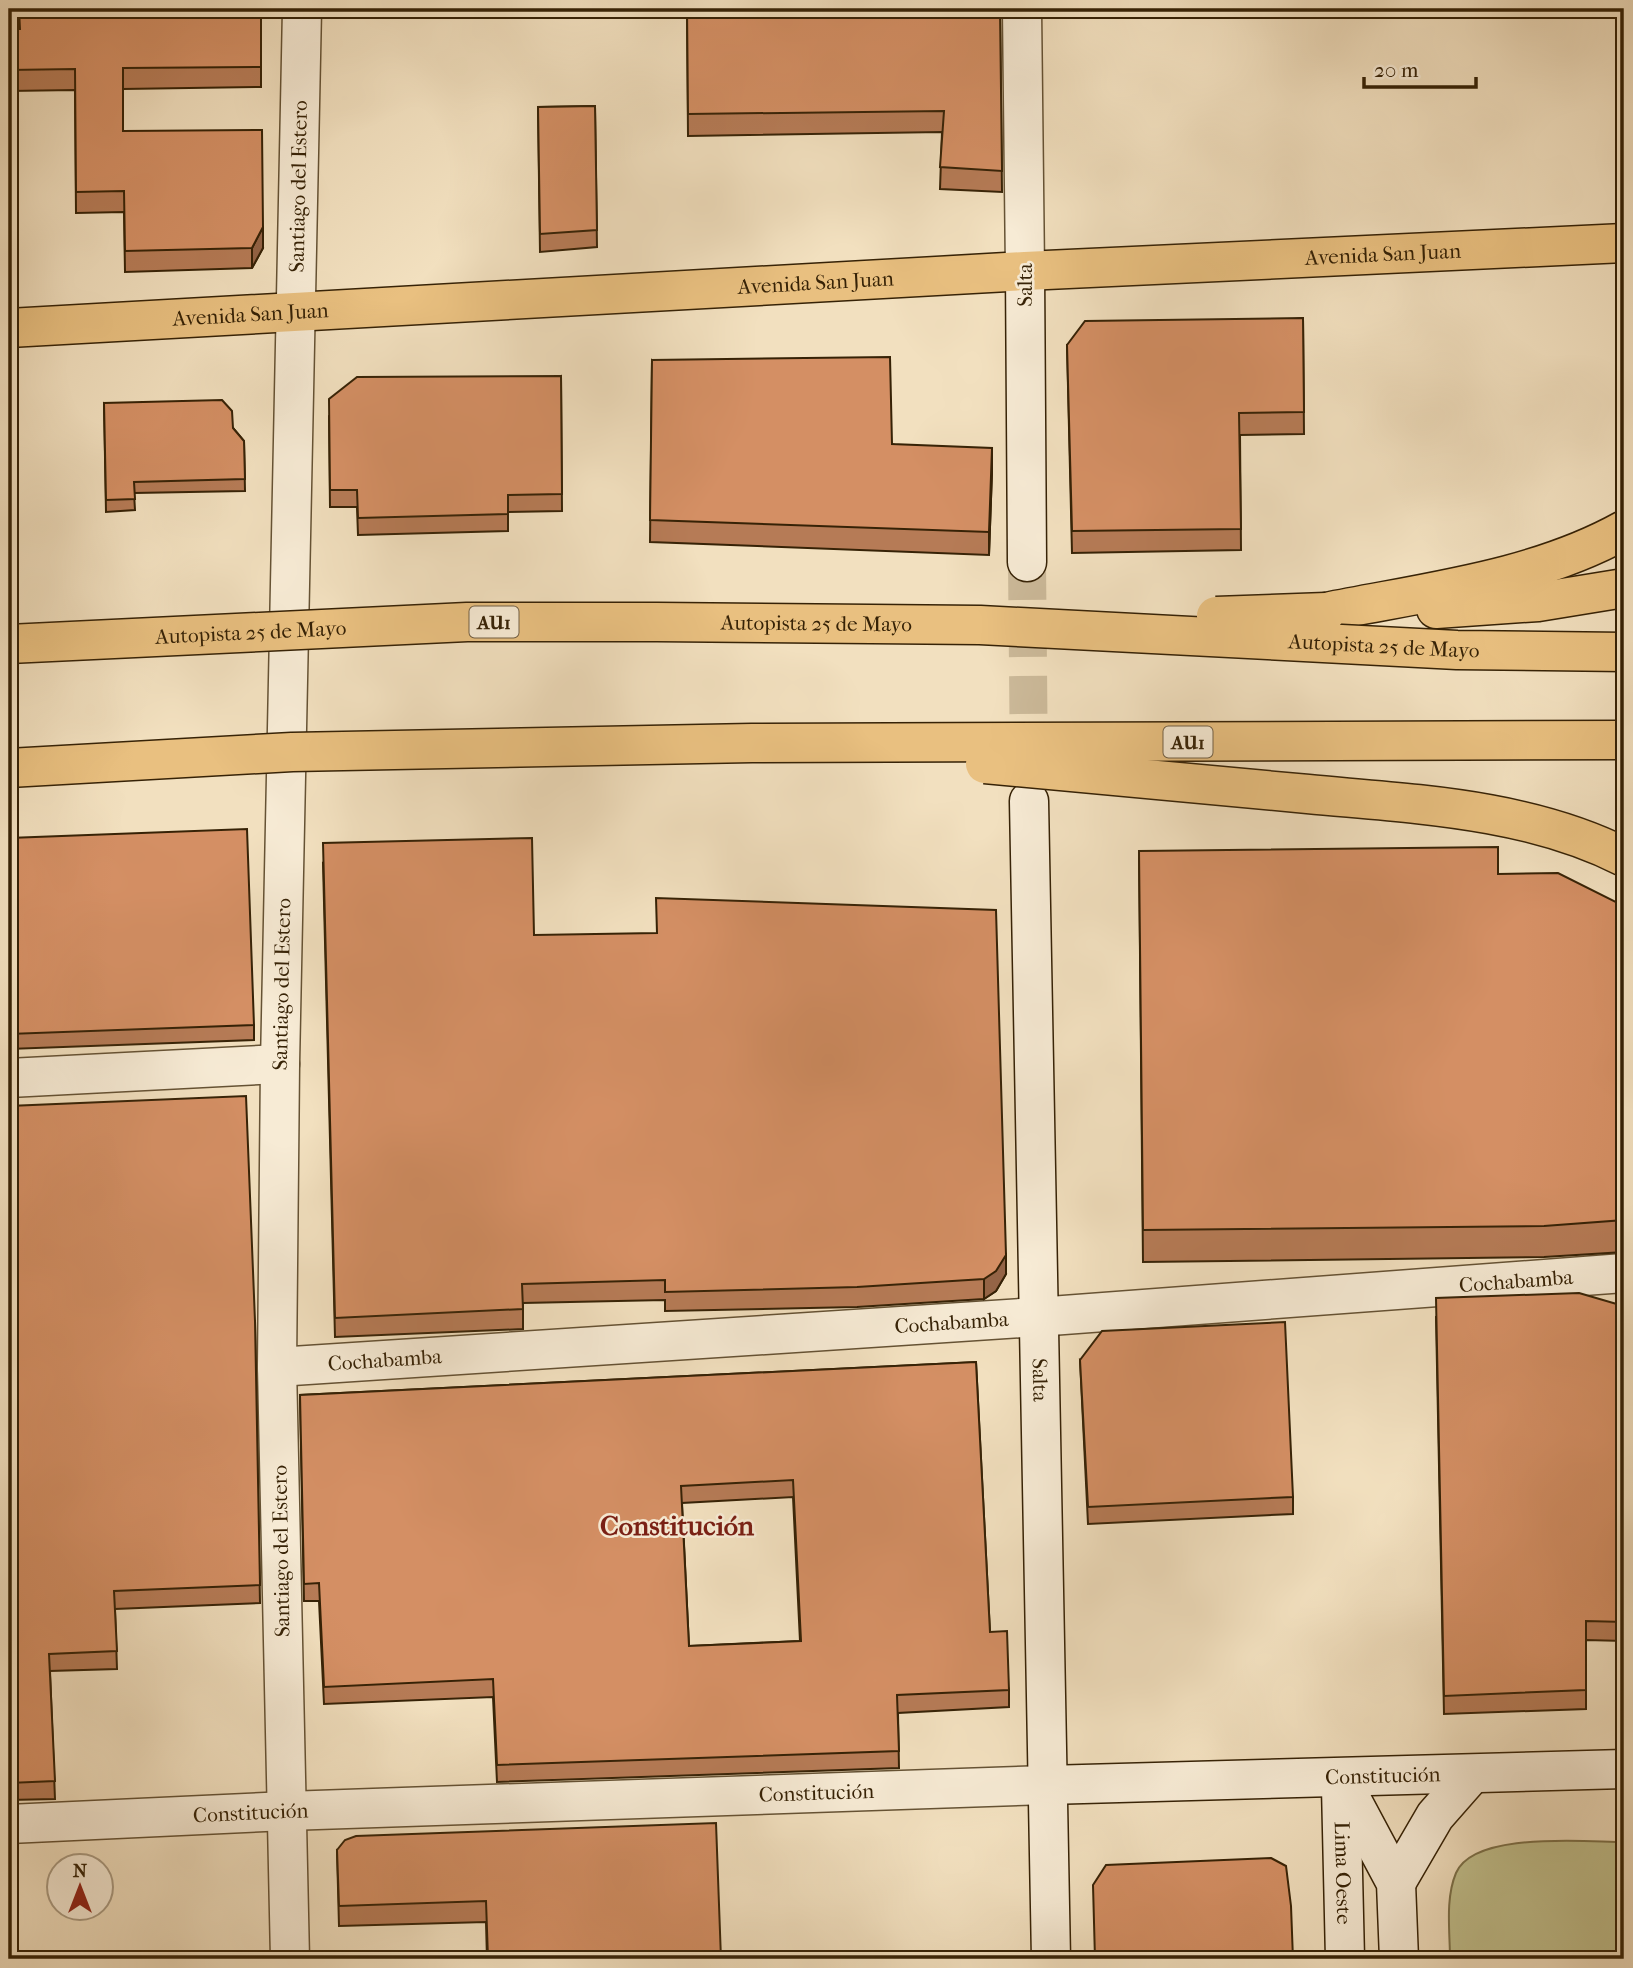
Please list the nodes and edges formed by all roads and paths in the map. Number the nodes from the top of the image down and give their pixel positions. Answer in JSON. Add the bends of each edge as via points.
{"nodes":[{"id":1,"x":302,"y":9,"type":"edge"},
{"id":2,"x":1022,"y":9,"type":"edge"},
{"id":3,"x":1624,"y":243,"type":"edge"},
{"id":4,"x":1025,"y":271,"type":"junction"},
{"id":5,"x":296,"y":311,"type":"junction"},
{"id":6,"x":9,"y":328,"type":"edge"},
{"id":7,"x":1624,"y":530,"type":"edge"},
{"id":8,"x":1027,"y":562,"type":"tunnel mouth"},
{"id":9,"x":1624,"y":588,"type":"edge"},
{"id":10,"x":1326,"y":612,"type":"junction"},
{"id":11,"x":980,"y":625,"type":"junction"},
{"id":12,"x":9,"y":644,"type":"edge"},
{"id":13,"x":1624,"y":652,"type":"edge"},
{"id":14,"x":1624,"y":740,"type":"edge"},
{"id":15,"x":752,"y":743,"type":"junction"},
{"id":16,"x":9,"y":768,"type":"edge"},
{"id":17,"x":1029,"y":800,"type":"tunnel mouth"},
{"id":18,"x":1624,"y":858,"type":"edge"},
{"id":19,"x":280,"y":1064,"type":"junction"},
{"id":20,"x":9,"y":1078,"type":"edge"},
{"id":21,"x":1624,"y":1273,"type":"edge"},
{"id":22,"x":1037,"y":1317,"type":"junction"},
{"id":23,"x":277,"y":1367,"type":"junction"},
{"id":24,"x":1624,"y":1769,"type":"edge"},
{"id":25,"x":1471,"y":1775,"type":"junction"},
{"id":26,"x":1340,"y":1778,"type":"junction"},
{"id":27,"x":1047,"y":1785,"type":"junction"},
{"id":28,"x":287,"y":1811,"type":"junction"},
{"id":29,"x":9,"y":1824,"type":"edge"},
{"id":30,"x":1396,"y":1883,"type":"junction"},
{"id":31,"x":290,"y":1959,"type":"edge"},
{"id":32,"x":1051,"y":1959,"type":"edge"},
{"id":33,"x":1345,"y":1959,"type":"edge"},
{"id":34,"x":1399,"y":1959,"type":"edge"}],
"edges":[{"from":1,"to":5,"type":"street","name":"Santiago del Estero"},
{"from":2,"to":4,"type":"street","name":"Salta"},
{"from":3,"to":4,"type":"main road","name":"Avenida San Juan"},
{"from":4,"to":5,"type":"main road","name":"Avenida San Juan"},
{"from":4,"to":8,"type":"street","name":"Salta"},
{"from":5,"to":6,"type":"main road","name":"Avenida San Juan"},
{"from":5,"to":19,"type":"street","name":"Santiago del Estero"},
{"from":7,"to":10,"type":"main road","via":[[1572,555],[1532,567]]},
{"from":9,"to":10,"type":"main road","via":[[1538,602]]},
{"from":10,"to":11,"type":"main road","bridge":true},
{"from":11,"to":12,"type":"main road","name":"Autopista 25 de Mayo","number":"AU1","bridge":true,"via":[[467,622]]},
{"from":11,"to":13,"type":"main road","name":"Autopista 25 de Mayo","number":"AU1","bridge":true,"via":[[1404,648]]},
{"from":14,"to":15,"type":"main road","number":"AU1","bridge":true},
{"from":15,"to":16,"type":"main road","number":"AU1","bridge":true,"via":[[292,752]]},
{"from":15,"to":18,"type":"main road","bridge":true,"via":[[1410,804],[1536,824]]},
{"from":17,"to":22,"type":"street","name":"Salta"},
{"from":19,"to":20,"type":"street"},
{"from":19,"to":23,"type":"street","name":"Santiago del Estero"},
{"from":21,"to":22,"type":"street","name":"Cochabamba"},
{"from":22,"to":23,"type":"street","name":"Cochabamba"},
{"from":22,"to":27,"type":"street","name":"Salta"},
{"from":23,"to":28,"type":"street","name":"Santiago del Estero"},
{"from":24,"to":25,"type":"street","name":"Constitución"},
{"from":25,"to":26,"type":"street","name":"Constitución"},
{"from":25,"to":30,"type":"street","via":[[1435,1816]]},
{"from":26,"to":27,"type":"street","name":"Constitución"},
{"from":26,"to":30,"type":"street","name":"Lima Oeste"},
{"from":26,"to":33,"type":"street","name":"Lima Oeste"},
{"from":27,"to":28,"type":"street","name":"Constitución"},
{"from":27,"to":32,"type":"street","name":"Salta"},
{"from":28,"to":29,"type":"street","name":"Constitución"},
{"from":28,"to":31,"type":"street","name":"Santiago del Estero"},
{"from":30,"to":34,"type":"street","name":"Lima Oeste"}]}
